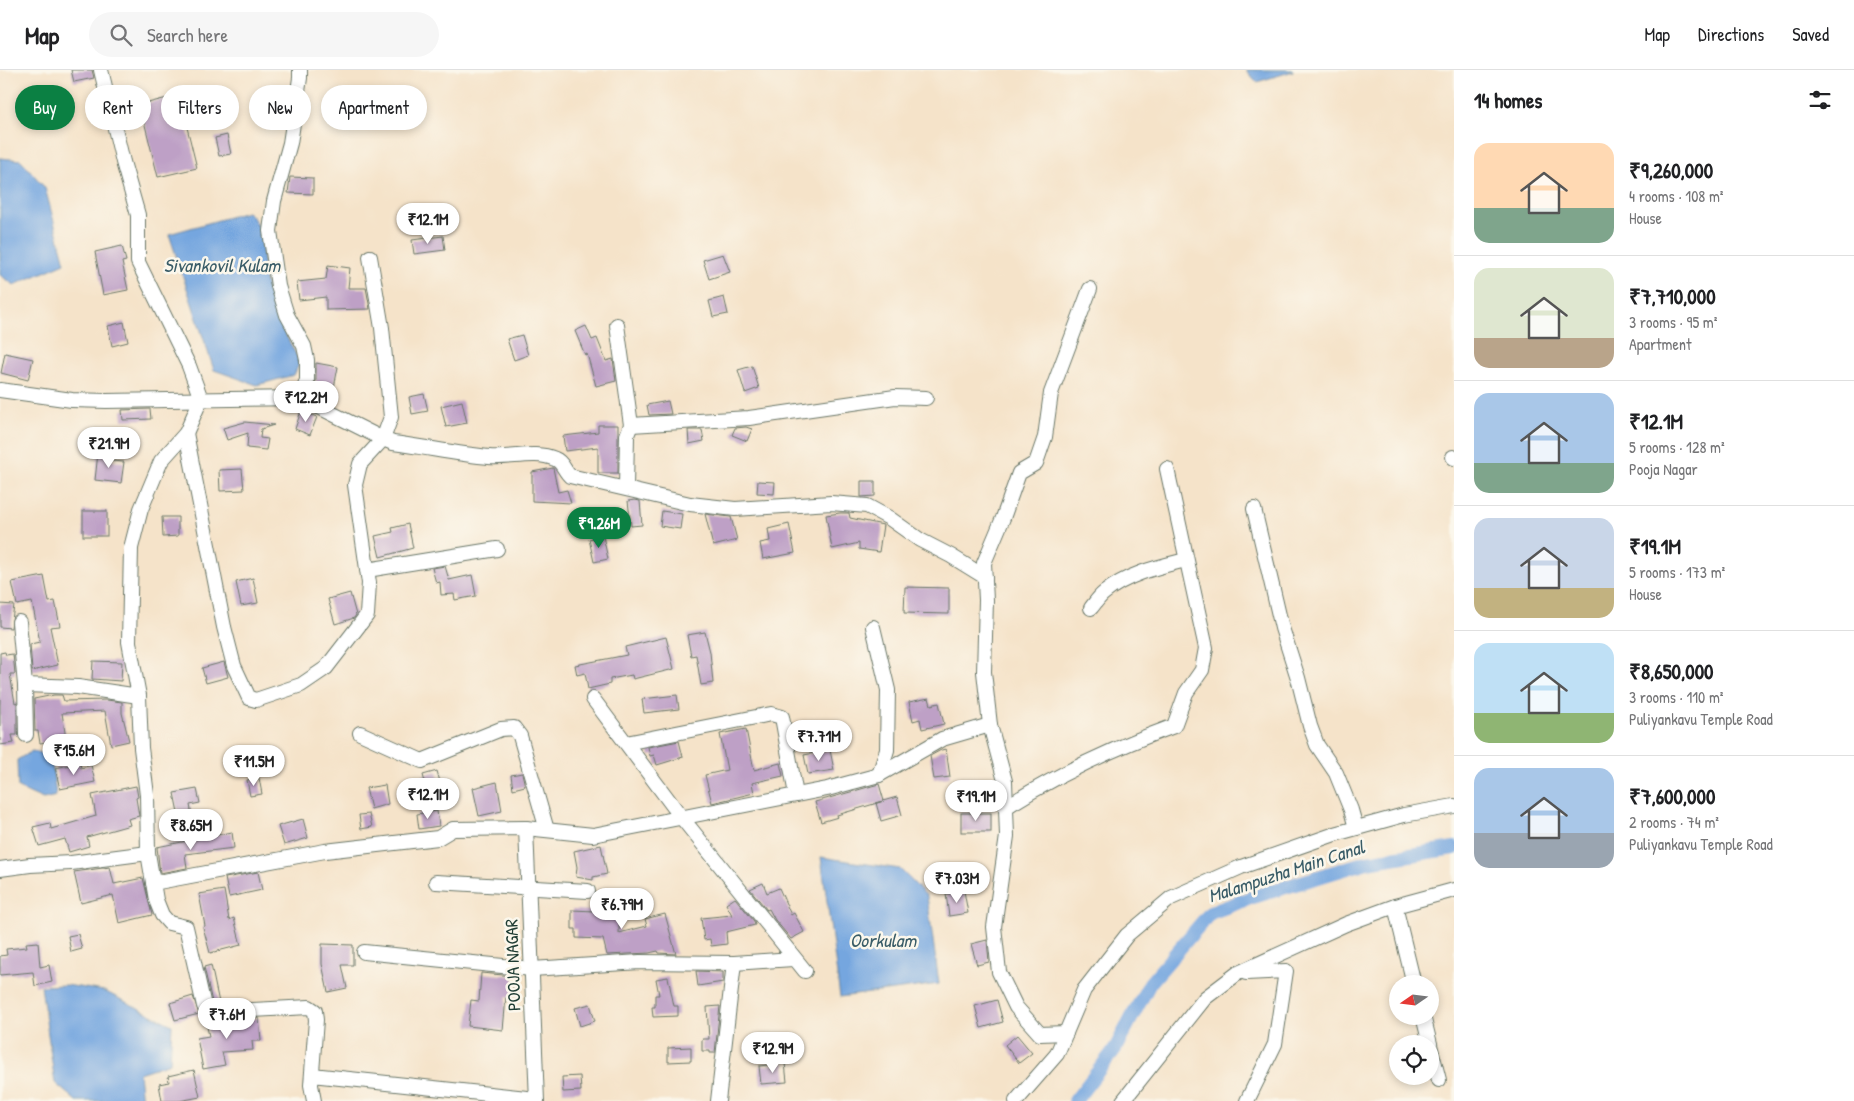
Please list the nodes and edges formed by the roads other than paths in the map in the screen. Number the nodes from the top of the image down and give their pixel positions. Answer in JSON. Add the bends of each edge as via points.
{"nodes":[{"id":1,"x":101,"y":70,"type":"edge"},
{"id":2,"x":300,"y":70,"type":"edge"},
{"id":3,"x":370,"y":257,"type":"dead end"},
{"id":4,"x":1090,"y":289,"type":"dead end"},
{"id":5,"x":617,"y":325,"type":"dead end"},
{"id":6,"x":0,"y":390,"type":"edge"},
{"id":7,"x":302,"y":398,"type":"junction"},
{"id":8,"x":926,"y":398,"type":"dead end"},
{"id":9,"x":201,"y":399,"type":"junction"},
{"id":10,"x":631,"y":425,"type":"junction"},
{"id":11,"x":186,"y":433,"type":"junction"},
{"id":12,"x":383,"y":439,"type":"junction"},
{"id":13,"x":1167,"y":469,"type":"dead end"},
{"id":14,"x":626,"y":488,"type":"junction"},
{"id":15,"x":1254,"y":509,"type":"dead end"},
{"id":16,"x":497,"y":550,"type":"dead end"},
{"id":17,"x":1186,"y":560,"type":"junction"},
{"id":18,"x":367,"y":570,"type":"junction"},
{"id":19,"x":985,"y":576,"type":"junction"},
{"id":20,"x":1091,"y":608,"type":"dead end"},
{"id":21,"x":19,"y":622,"type":"dead end"},
{"id":22,"x":873,"y":627,"type":"dead end"},
{"id":23,"x":25,"y":685,"type":"junction"},
{"id":24,"x":139,"y":696,"type":"junction"},
{"id":25,"x":593,"y":699,"type":"dead end"},
{"id":26,"x":990,"y":725,"type":"junction"},
{"id":27,"x":360,"y":733,"type":"dead end"},
{"id":28,"x":26,"y":735,"type":"dead end"},
{"id":29,"x":626,"y":743,"type":"junction"},
{"id":30,"x":878,"y":775,"type":"junction"},
{"id":31,"x":796,"y":795,"type":"junction"},
{"id":32,"x":1454,"y":806,"type":"edge"},
{"id":33,"x":1006,"y":807,"type":"junction"},
{"id":34,"x":682,"y":818,"type":"junction"},
{"id":35,"x":526,"y":828,"type":"junction"},
{"id":36,"x":1356,"y":828,"type":"junction"},
{"id":37,"x":546,"y":830,"type":"junction"},
{"id":38,"x":148,"y":853,"type":"junction"},
{"id":39,"x":0,"y":869,"type":"edge"},
{"id":40,"x":436,"y":882,"type":"dead end"},
{"id":41,"x":154,"y":883,"type":"junction"},
{"id":42,"x":529,"y":889,"type":"junction"},
{"id":43,"x":1454,"y":890,"type":"edge"},
{"id":44,"x":588,"y":891,"type":"dead end"},
{"id":45,"x":1395,"y":906,"type":"junction"},
{"id":46,"x":364,"y":952,"type":"dead end"},
{"id":47,"x":793,"y":958,"type":"junction"},
{"id":48,"x":734,"y":963,"type":"junction"},
{"id":49,"x":532,"y":969,"type":"junction"},
{"id":50,"x":804,"y":972,"type":"dead end"},
{"id":51,"x":1238,"y":973,"type":"junction"},
{"id":52,"x":1412,"y":975,"type":"edge"},
{"id":53,"x":1066,"y":1032,"type":"junction"},
{"id":54,"x":312,"y":1075,"type":"junction"},
{"id":55,"x":536,"y":1100,"type":"edge"},
{"id":56,"x":314,"y":1101,"type":"edge"},
{"id":57,"x":718,"y":1101,"type":"edge"},
{"id":58,"x":1016,"y":1101,"type":"edge"},
{"id":59,"x":1123,"y":1101,"type":"edge"},
{"id":60,"x":1247,"y":1101,"type":"edge"}],
"edges":[{"from":1,"to":9,"type":"street","via":[[138,215],[138,262],[189,366]]},
{"from":2,"to":7,"type":"street","via":[[290,143],[274,201],[270,231],[286,315],[304,346],[307,360],[307,380]]},
{"from":3,"to":12,"type":"street","via":[[382,328],[391,417]]},
{"from":4,"to":19,"type":"street","via":[[1051,394],[1045,437],[1036,463],[1019,473],[984,563]]},
{"from":5,"to":10,"type":"street"},
{"from":6,"to":9,"type":"street","via":[[72,400]]},
{"from":7,"to":9,"type":"street"},
{"from":7,"to":12,"type":"street"},
{"from":8,"to":10,"type":"street","via":[[895,397],[749,418]]},
{"from":9,"to":11,"type":"street"},
{"from":10,"to":14,"type":"street","via":[[627,435]]},
{"from":11,"to":18,"type":"street","via":[[224,627],[234,666],[249,698],[256,700],[301,685],[326,668],[366,615]]},
{"from":11,"to":24,"type":"street","via":[[161,461],[141,509],[131,548],[130,642]]},
{"from":12,"to":14,"type":"street","via":[[491,457],[548,457],[559,461],[570,476]]},
{"from":12,"to":18,"type":"street","via":[[360,464],[355,485]]},
{"from":13,"to":17,"type":"street"},
{"from":14,"to":19,"type":"street","via":[[690,504],[734,509],[831,503],[867,506]]},
{"from":15,"to":36,"type":"street","via":[[1282,628],[1310,726],[1317,745],[1336,773]]},
{"from":16,"to":18,"type":"street"},
{"from":17,"to":20,"type":"street","via":[[1122,581],[1103,593]]},
{"from":17,"to":33,"type":"street","via":[[1206,648],[1202,670],[1186,693],[1174,726],[1130,742],[1032,790]]},
{"from":19,"to":26,"type":"street","via":[[984,672]]},
{"from":21,"to":23,"type":"street"},
{"from":22,"to":30,"type":"street","via":[[888,690],[887,750]]},
{"from":23,"to":24,"type":"street","via":[[78,687]]},
{"from":23,"to":28,"type":"street"},
{"from":24,"to":38,"type":"street"},
{"from":25,"to":29,"type":"street"},
{"from":26,"to":30,"type":"street","via":[[942,739]]},
{"from":26,"to":33,"type":"street","via":[[1006,782]]},
{"from":27,"to":37,"type":"street","via":[[422,761],[501,729],[514,728],[520,736]]},
{"from":29,"to":31,"type":"street","via":[[772,714],[782,717]]},
{"from":29,"to":34,"type":"street"},
{"from":30,"to":31,"type":"street"},
{"from":31,"to":34,"type":"street"},
{"from":32,"to":36,"type":"street"},
{"from":33,"to":53,"type":"street","via":[[1007,836],[994,928],[999,972],[1016,1007],[1040,1034]]},
{"from":34,"to":37,"type":"street","via":[[593,835]]},
{"from":34,"to":47,"type":"street"},
{"from":35,"to":37,"type":"street"},
{"from":35,"to":41,"type":"street","via":[[453,829],[438,838],[325,851]]},
{"from":35,"to":42,"type":"street","name":"POOJA NAGAR"},
{"from":36,"to":53,"type":"street","via":[[1241,867],[1171,898],[1127,935],[1084,990]]},
{"from":38,"to":39,"type":"street"},
{"from":38,"to":41,"type":"street"},
{"from":40,"to":42,"type":"street"},
{"from":41,"to":54,"type":"street","via":[[162,915],[169,923],[186,927],[207,1010],[309,1007],[315,1010]]},
{"from":42,"to":44,"type":"street"},
{"from":42,"to":49,"type":"street","name":"POOJA NAGAR"},
{"from":43,"to":45,"type":"street"},
{"from":45,"to":51,"type":"street","via":[[1346,924]]},
{"from":45,"to":52,"type":"street"},
{"from":46,"to":49,"type":"street"},
{"from":47,"to":48,"type":"street"},
{"from":47,"to":50,"type":"street"},
{"from":48,"to":49,"type":"street","via":[[640,962]]},
{"from":48,"to":57,"type":"street"},
{"from":49,"to":55,"type":"street","name":"POOJA NAGAR"},
{"from":51,"to":59,"type":"street","via":[[1205,998]]},
{"from":51,"to":60,"type":"street","via":[[1286,972],[1275,1044]]},
{"from":53,"to":58,"type":"street","via":[[1057,1054]]},
{"from":54,"to":55,"type":"street"},
{"from":54,"to":56,"type":"street"}]}
